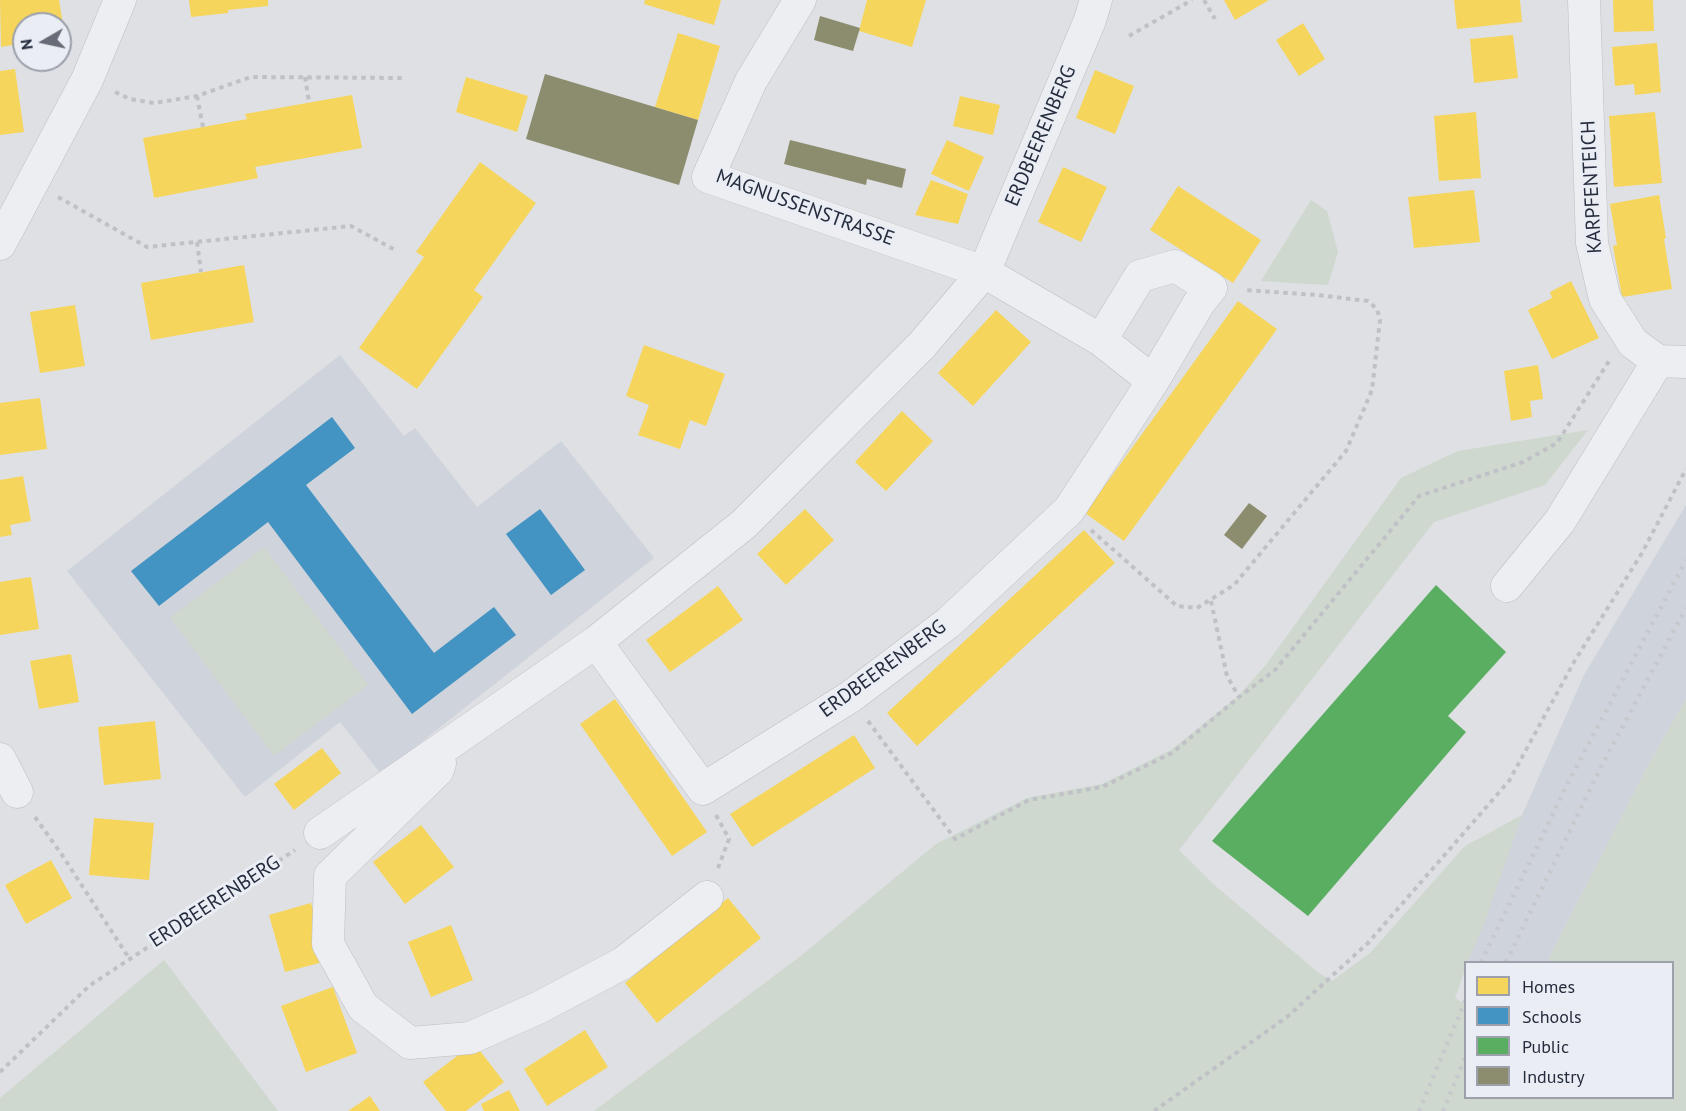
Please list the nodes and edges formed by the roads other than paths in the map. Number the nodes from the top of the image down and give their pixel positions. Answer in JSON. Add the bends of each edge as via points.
{"nodes":[{"id":1,"x":120,"y":0,"type":"edge"},
{"id":2,"x":800,"y":0,"type":"edge"},
{"id":3,"x":1096,"y":0,"type":"edge"},
{"id":4,"x":1584,"y":0,"type":"edge"},
{"id":5,"x":0,"y":244,"type":"edge"},
{"id":6,"x":984,"y":272,"type":"junction"},
{"id":7,"x":1101,"y":340,"type":"junction"},
{"id":8,"x":1672,"y":362,"type":"edge"},
{"id":9,"x":1154,"y":381,"type":"junction"},
{"id":10,"x":1507,"y":586,"type":"dead end"},
{"id":11,"x":596,"y":642,"type":"junction"},
{"id":12,"x":443,"y":748,"type":"junction"},
{"id":13,"x":0,"y":759,"type":"edge"},
{"id":14,"x":17,"y":792,"type":"road end"},
{"id":15,"x":320,"y":832,"type":"road end"},
{"id":16,"x":707,"y":897,"type":"road end"}],
"edges":[{"from":1,"to":5,"type":"street","via":[[87,80]]},
{"from":2,"to":6,"type":"street","name":"MAGNUSSENSTRASSE","via":[[751,81],[708,177]]},
{"from":3,"to":6,"type":"street","name":"ERDBEERENBERG"},
{"from":4,"to":8,"type":"street","name":"KARPFENTEICH","via":[[1592,243],[1605,299],[1633,343]]},
{"from":6,"to":7,"type":"street"},
{"from":6,"to":11,"type":"street","name":"ERDBEERENBERG","via":[[922,345],[744,524]]},
{"from":7,"to":9,"type":"street"},
{"from":7,"to":9,"type":"street","name":"ERDBEERENBERG","via":[[1140,276],[1175,266],[1211,288]]},
{"from":8,"to":10,"type":"street","via":[[1560,521]]},
{"from":9,"to":11,"type":"street","name":"ERDBEERENBERG","via":[[1068,510],[948,623],[850,697],[703,789]]},
{"from":11,"to":12,"type":"street","name":"ERDBEERENBERG"},
{"from":12,"to":15,"type":"street","name":"ERDBEERENBERG"},
{"from":12,"to":16,"type":"street","via":[[438,770],[330,876],[328,944],[363,1007],[410,1043],[470,1038],[537,1008],[622,963]]},
{"from":13,"to":14,"type":"street"}]}
